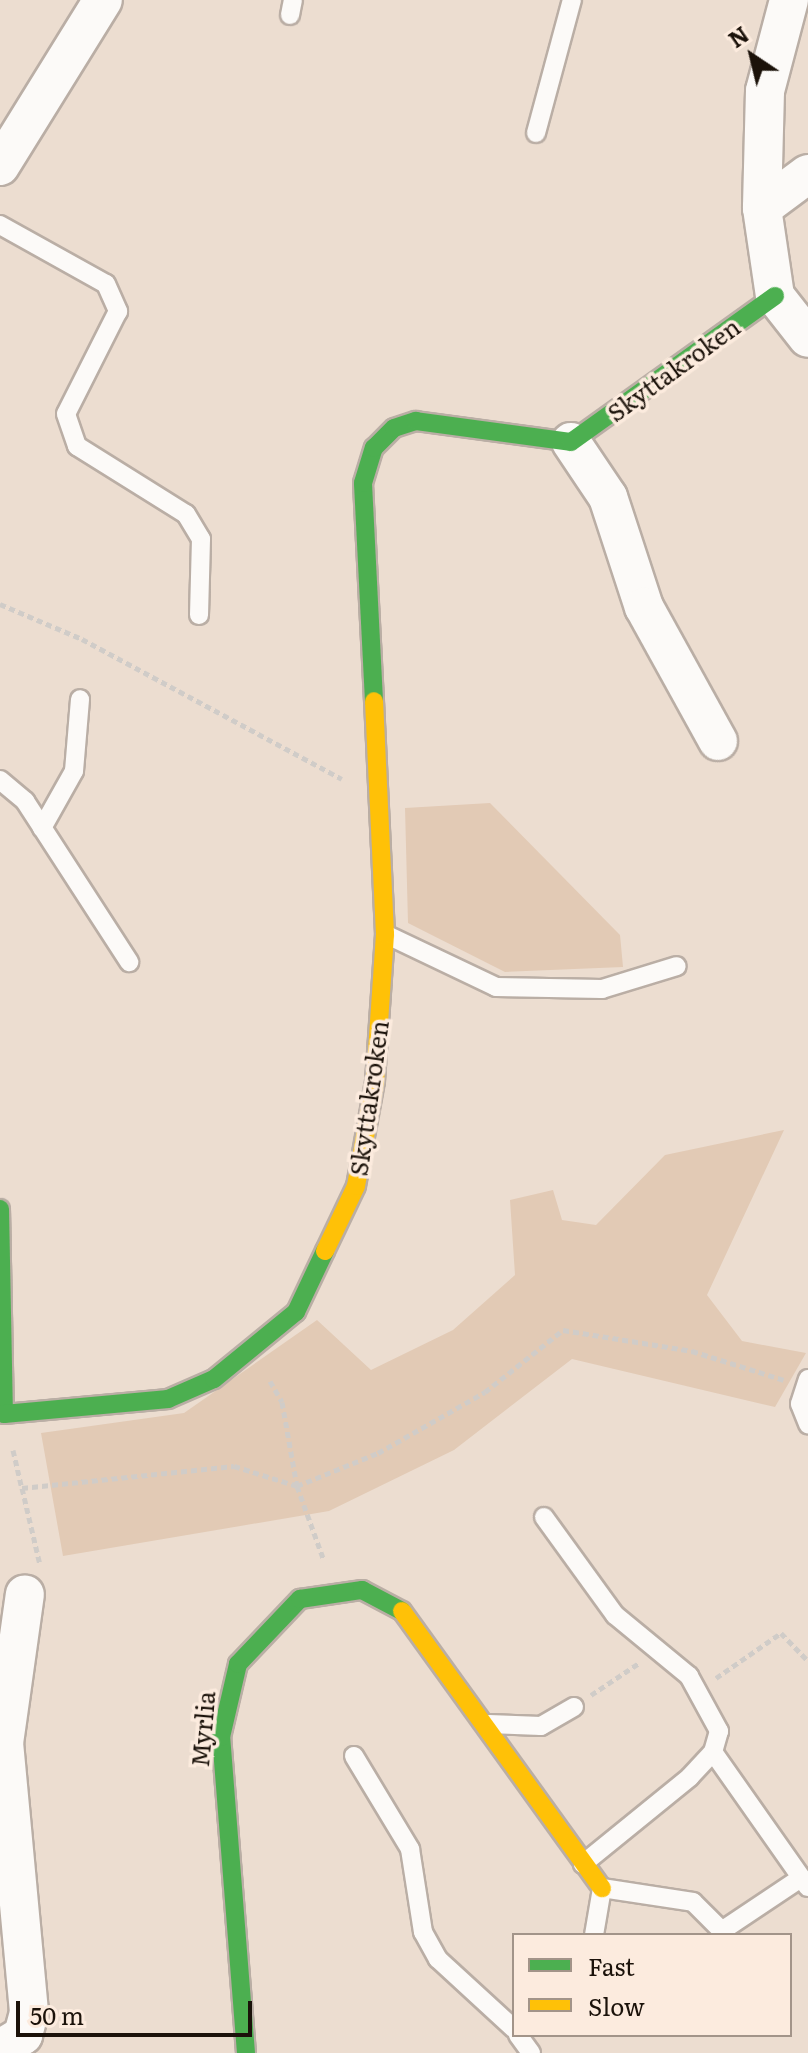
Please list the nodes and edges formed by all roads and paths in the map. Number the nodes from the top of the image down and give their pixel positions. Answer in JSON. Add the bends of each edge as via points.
{"nodes":[{"id":1,"x":103,"y":0,"type":"edge"},
{"id":2,"x":572,"y":0,"type":"edge"},
{"id":3,"x":789,"y":0,"type":"edge"},
{"id":4,"x":536,"y":133,"type":"dead end"},
{"id":5,"x":0,"y":166,"type":"edge"},
{"id":6,"x":808,"y":174,"type":"edge"},
{"id":7,"x":762,"y":208,"type":"junction"},
{"id":8,"x":0,"y":225,"type":"edge"},
{"id":9,"x":775,"y":296,"type":"junction"},
{"id":10,"x":808,"y":338,"type":"edge"},
{"id":11,"x":571,"y":442,"type":"junction"},
{"id":12,"x":0,"y":604,"type":"edge"},
{"id":13,"x":199,"y":615,"type":"dead end"},
{"id":14,"x":80,"y":699,"type":"dead end"},
{"id":15,"x":718,"y":741,"type":"dead end"},
{"id":16,"x":0,"y":780,"type":"edge"},
{"id":17,"x":375,"y":795,"type":"junction"},
{"id":18,"x":42,"y":828,"type":"junction"},
{"id":19,"x":385,"y":934,"type":"junction"},
{"id":20,"x":129,"y":962,"type":"dead end"},
{"id":21,"x":677,"y":966,"type":"dead end"},
{"id":22,"x":0,"y":1209,"type":"edge"},
{"id":23,"x":254,"y":1352,"type":"junction"},
{"id":24,"x":806,"y":1382,"type":"edge"},
{"id":25,"x":4,"y":1414,"type":"junction"},
{"id":26,"x":808,"y":1424,"type":"edge"},
{"id":27,"x":297,"y":1486,"type":"junction"},
{"id":28,"x":22,"y":1488,"type":"junction"},
{"id":29,"x":544,"y":1517,"type":"dead end"},
{"id":30,"x":330,"y":1590,"type":"junction"},
{"id":31,"x":25,"y":1594,"type":"joint"},
{"id":32,"x":656,"y":1648,"type":"junction"},
{"id":33,"x":8,"y":1658,"type":"edge"},
{"id":34,"x":808,"y":1661,"type":"edge"},
{"id":35,"x":699,"y":1690,"type":"junction"},
{"id":36,"x":574,"y":1707,"type":"joint"},
{"id":37,"x":486,"y":1723,"type":"junction"},
{"id":38,"x":713,"y":1752,"type":"junction"},
{"id":39,"x":354,"y":1756,"type":"dead end"},
{"id":40,"x":583,"y":1864,"type":"junction"},
{"id":41,"x":805,"y":1882,"type":"edge"},
{"id":42,"x":602,"y":1888,"type":"junction"},
{"id":43,"x":8,"y":1901,"type":"edge"},
{"id":44,"x":724,"y":1932,"type":"edge"},
{"id":45,"x":594,"y":1933,"type":"edge"},
{"id":46,"x":512,"y":1998,"type":"edge"},
{"id":47,"x":498,"y":2009,"type":"junction"},
{"id":48,"x":512,"y":2026,"type":"edge"},
{"id":49,"x":0,"y":2049,"type":"edge"},
{"id":50,"x":246,"y":2053,"type":"edge"}],
"edges":[{"from":1,"to":5,"type":"street"},
{"from":2,"to":4,"type":"lane"},
{"from":3,"to":7,"type":"street","via":[[765,91]]},
{"from":6,"to":7,"type":"street"},
{"from":7,"to":9,"type":"street"},
{"from":8,"to":13,"type":"lane","via":[[106,284],[118,311],[66,414],[77,446],[186,514],[201,539]]},
{"from":9,"to":10,"type":"street"},
{"from":9,"to":11,"type":"street","name":"Skyttakroken"},
{"from":11,"to":15,"type":"street","via":[[608,497],[644,607]]},
{"from":11,"to":17,"type":"street","name":"Skyttakroken","via":[[416,421],[394,428],[374,448],[363,483]]},
{"from":12,"to":17,"type":"path","via":[[82,639]]},
{"from":14,"to":18,"type":"lane","via":[[74,771]]},
{"from":16,"to":18,"type":"lane"},
{"from":17,"to":19,"type":"street","name":"Skyttakroken"},
{"from":18,"to":20,"type":"lane"},
{"from":19,"to":21,"type":"lane","via":[[496,987],[602,989]]},
{"from":19,"to":23,"type":"street","name":"Skyttakroken","via":[[375,1081],[356,1186],[296,1312]]},
{"from":22,"to":25,"type":"street"},
{"from":23,"to":25,"type":"street","name":"Skyttakroken","via":[[168,1399]]},
{"from":23,"to":27,"type":"path","via":[[282,1402]]},
{"from":24,"to":26,"type":"lane","via":[[800,1404]]},
{"from":24,"to":27,"type":"path","via":[[692,1351],[563,1330],[485,1392],[378,1453]]},
{"from":25,"to":28,"type":"path"},
{"from":27,"to":28,"type":"path","via":[[234,1466]]},
{"from":27,"to":30,"type":"path"},
{"from":28,"to":31,"type":"path","via":[[45,1585]]},
{"from":29,"to":32,"type":"lane","via":[[615,1615]]},
{"from":30,"to":37,"type":"street","name":"Myrlia","via":[[376,1593],[404,1612]]},
{"from":30,"to":50,"type":"street","name":"Myrlia","via":[[285,1608],[262,1631],[238,1664],[225,1708],[221,1766]]},
{"from":31,"to":33,"type":"street"},
{"from":32,"to":35,"type":"lane"},
{"from":32,"to":36,"type":"path"},
{"from":33,"to":43,"type":"street"},
{"from":34,"to":35,"type":"path","via":[[781,1633]]},
{"from":35,"to":38,"type":"lane","via":[[719,1731]]},
{"from":36,"to":37,"type":"lane","via":[[541,1726]]},
{"from":37,"to":40,"type":"street","name":"Myrlia"},
{"from":38,"to":40,"type":"lane"},
{"from":38,"to":41,"type":"lane"},
{"from":39,"to":47,"type":"lane","via":[[416,1862],[430,1946],[462,1984]]},
{"from":40,"to":42,"type":"street","name":"Myrlia"},
{"from":41,"to":44,"type":"lane"},
{"from":42,"to":44,"type":"lane","via":[[693,1902]]},
{"from":42,"to":45,"type":"lane"},
{"from":43,"to":49,"type":"street","via":[[29,2012],[23,2035]]},
{"from":46,"to":47,"type":"lane"},
{"from":47,"to":48,"type":"lane"}]}
